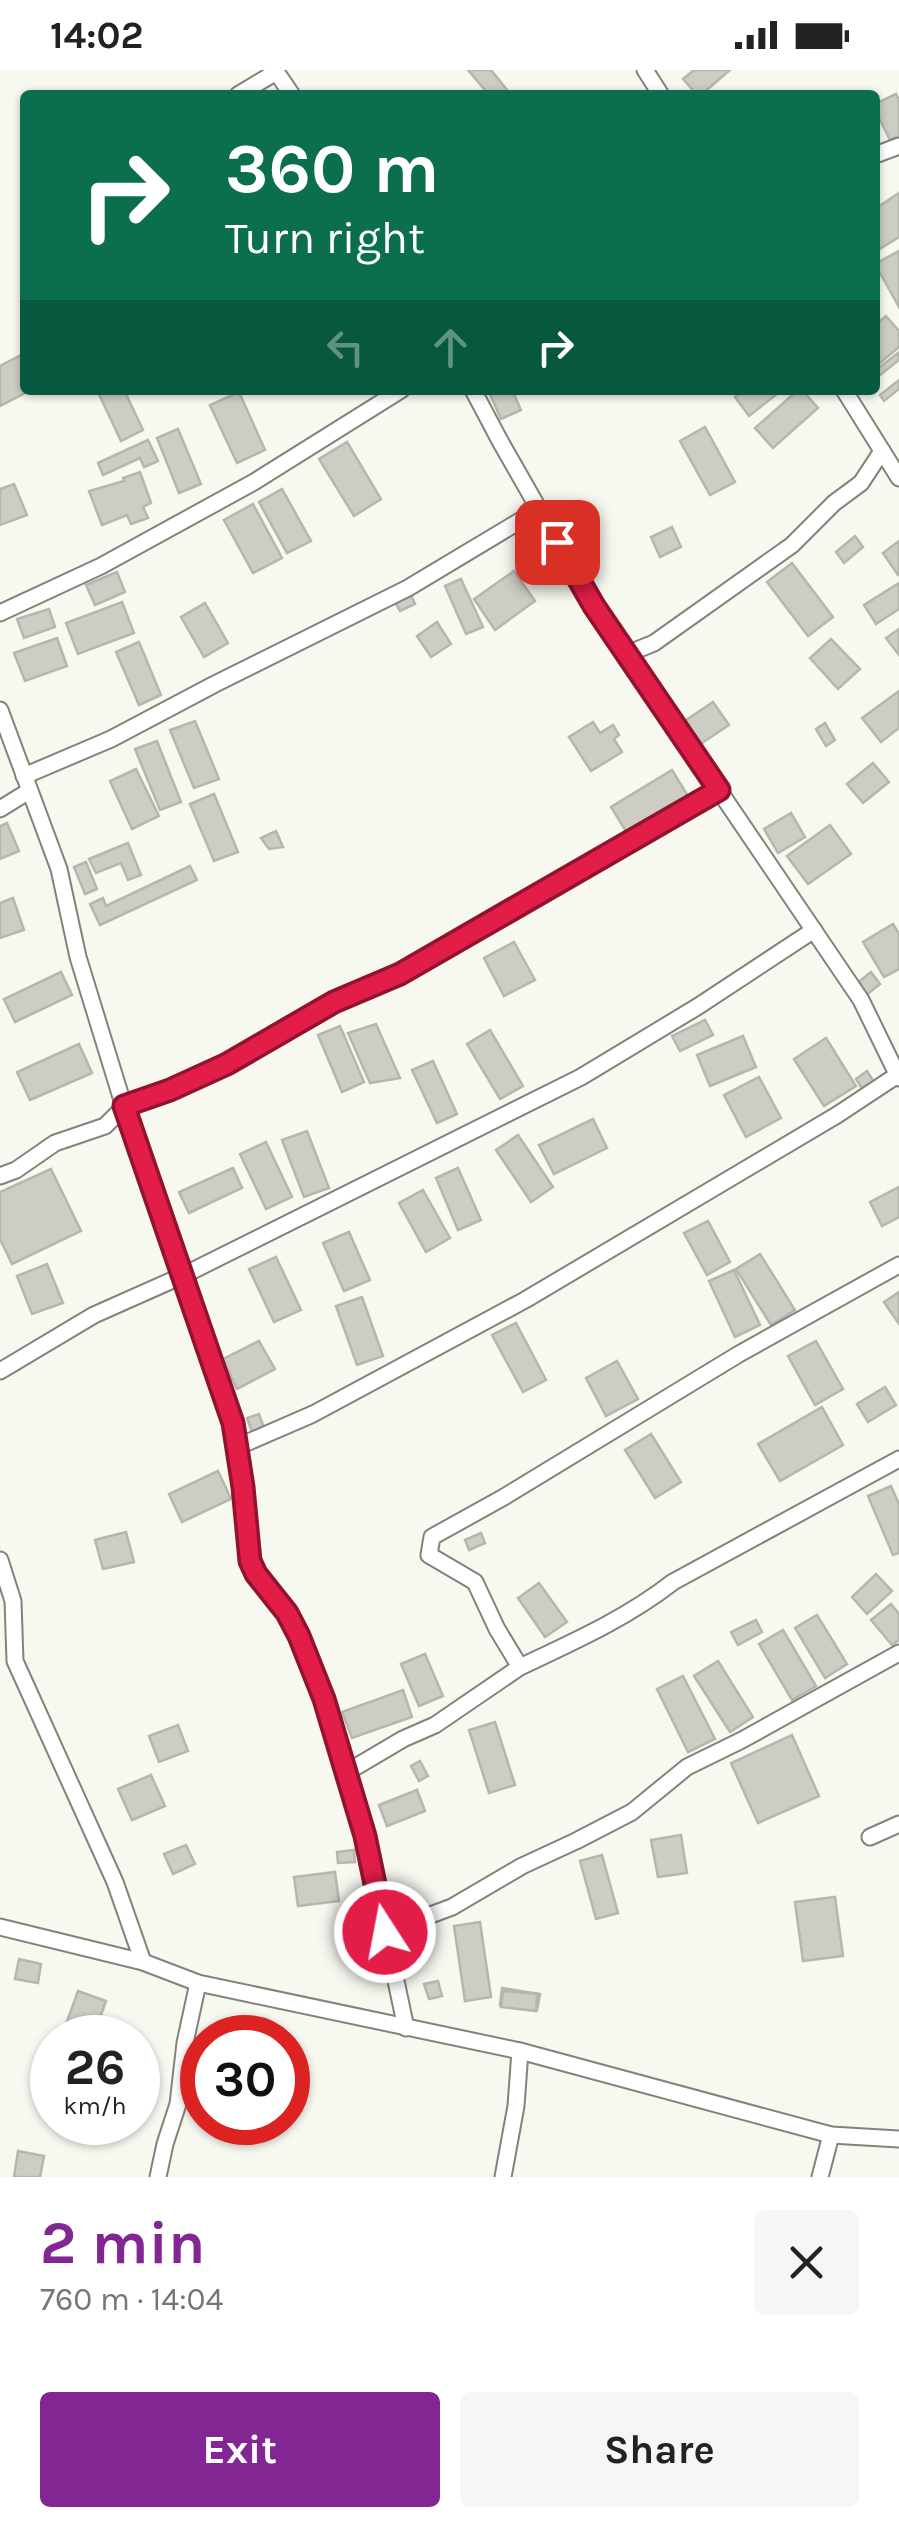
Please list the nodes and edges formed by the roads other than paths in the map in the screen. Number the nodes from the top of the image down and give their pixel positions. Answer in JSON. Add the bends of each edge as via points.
{"nodes":[{"id":1,"x":276,"y":71,"type":"edge"},
{"id":2,"x":246,"y":90,"type":"edge"},
{"id":3,"x":392,"y":395,"type":"edge"},
{"id":4,"x":476,"y":395,"type":"edge"},
{"id":5,"x":847,"y":395,"type":"edge"},
{"id":6,"x":882,"y":451,"type":"junction"},
{"id":7,"x":899,"y":478,"type":"edge"},
{"id":8,"x":538,"y":510,"type":"junction"},
{"id":9,"x":0,"y":613,"type":"edge"},
{"id":10,"x":627,"y":654,"type":"junction"},
{"id":11,"x":0,"y":710,"type":"edge"},
{"id":12,"x":27,"y":784,"type":"junction"},
{"id":13,"x":719,"y":790,"type":"junction"},
{"id":14,"x":0,"y":809,"type":"edge"},
{"id":15,"x":814,"y":930,"type":"junction"},
{"id":16,"x":898,"y":1076,"type":"edge"},
{"id":17,"x":124,"y":1106,"type":"junction"},
{"id":18,"x":0,"y":1176,"type":"edge"},
{"id":19,"x":899,"y":1265,"type":"edge"},
{"id":20,"x":184,"y":1276,"type":"junction"},
{"id":21,"x":0,"y":1371,"type":"edge"},
{"id":22,"x":237,"y":1446,"type":"junction"},
{"id":23,"x":899,"y":1459,"type":"edge"},
{"id":24,"x":0,"y":1560,"type":"edge"},
{"id":25,"x":899,"y":1654,"type":"edge"},
{"id":26,"x":520,"y":1667,"type":"junction"},
{"id":27,"x":345,"y":1763,"type":"junction"},
{"id":28,"x":899,"y":1824,"type":"edge"},
{"id":29,"x":870,"y":1837,"type":"dead end"},
{"id":30,"x":0,"y":1927,"type":"edge"},
{"id":31,"x":385,"y":1932,"type":"junction"},
{"id":32,"x":143,"y":1962,"type":"junction"},
{"id":33,"x":198,"y":1983,"type":"junction"},
{"id":34,"x":406,"y":2028,"type":"junction"},
{"id":35,"x":520,"y":2051,"type":"junction"},
{"id":36,"x":831,"y":2135,"type":"junction"},
{"id":37,"x":899,"y":2139,"type":"edge"},
{"id":38,"x":158,"y":2177,"type":"edge"},
{"id":39,"x":503,"y":2177,"type":"edge"},
{"id":40,"x":820,"y":2177,"type":"edge"}],
"edges":[{"from":1,"to":2,"type":"street"},
{"from":3,"to":9,"type":"street","via":[[254,482]]},
{"from":4,"to":8,"type":"street"},
{"from":5,"to":6,"type":"street"},
{"from":6,"to":7,"type":"street"},
{"from":6,"to":10,"type":"street","via":[[861,482],[792,545],[654,643]]},
{"from":8,"to":10,"type":"street"},
{"from":8,"to":12,"type":"street","via":[[408,588]]},
{"from":10,"to":13,"type":"street"},
{"from":11,"to":12,"type":"street"},
{"from":12,"to":14,"type":"street"},
{"from":12,"to":17,"type":"street","via":[[59,869]]},
{"from":13,"to":15,"type":"street"},
{"from":13,"to":17,"type":"street","via":[[400,974],[334,1002],[227,1064]]},
{"from":15,"to":16,"type":"street","via":[[862,1000]]},
{"from":15,"to":20,"type":"street","via":[[581,1077]]},
{"from":16,"to":22,"type":"street","via":[[525,1300],[313,1414]]},
{"from":17,"to":18,"type":"street","via":[[105,1126],[56,1142]]},
{"from":17,"to":20,"type":"street"},
{"from":19,"to":26,"type":"street","via":[[432,1537],[428,1555],[475,1582]]},
{"from":20,"to":21,"type":"street","via":[[94,1315]]},
{"from":20,"to":22,"type":"street"},
{"from":22,"to":27,"type":"street","via":[[250,1561],[299,1636]]},
{"from":23,"to":26,"type":"street","via":[[673,1582],[606,1626]]},
{"from":24,"to":32,"type":"street","via":[[13,1601],[15,1662],[115,1882]]},
{"from":25,"to":31,"type":"street","via":[[687,1768],[632,1812],[452,1908]]},
{"from":26,"to":27,"type":"street","via":[[435,1725],[354,1768]]},
{"from":27,"to":31,"type":"street"},
{"from":28,"to":29,"type":"street"},
{"from":30,"to":32,"type":"street"},
{"from":31,"to":34,"type":"street"},
{"from":32,"to":33,"type":"street"},
{"from":33,"to":34,"type":"street"},
{"from":33,"to":38,"type":"street"},
{"from":34,"to":35,"type":"street"},
{"from":35,"to":36,"type":"street"},
{"from":35,"to":39,"type":"street"},
{"from":36,"to":37,"type":"street"},
{"from":36,"to":40,"type":"street"}]}
